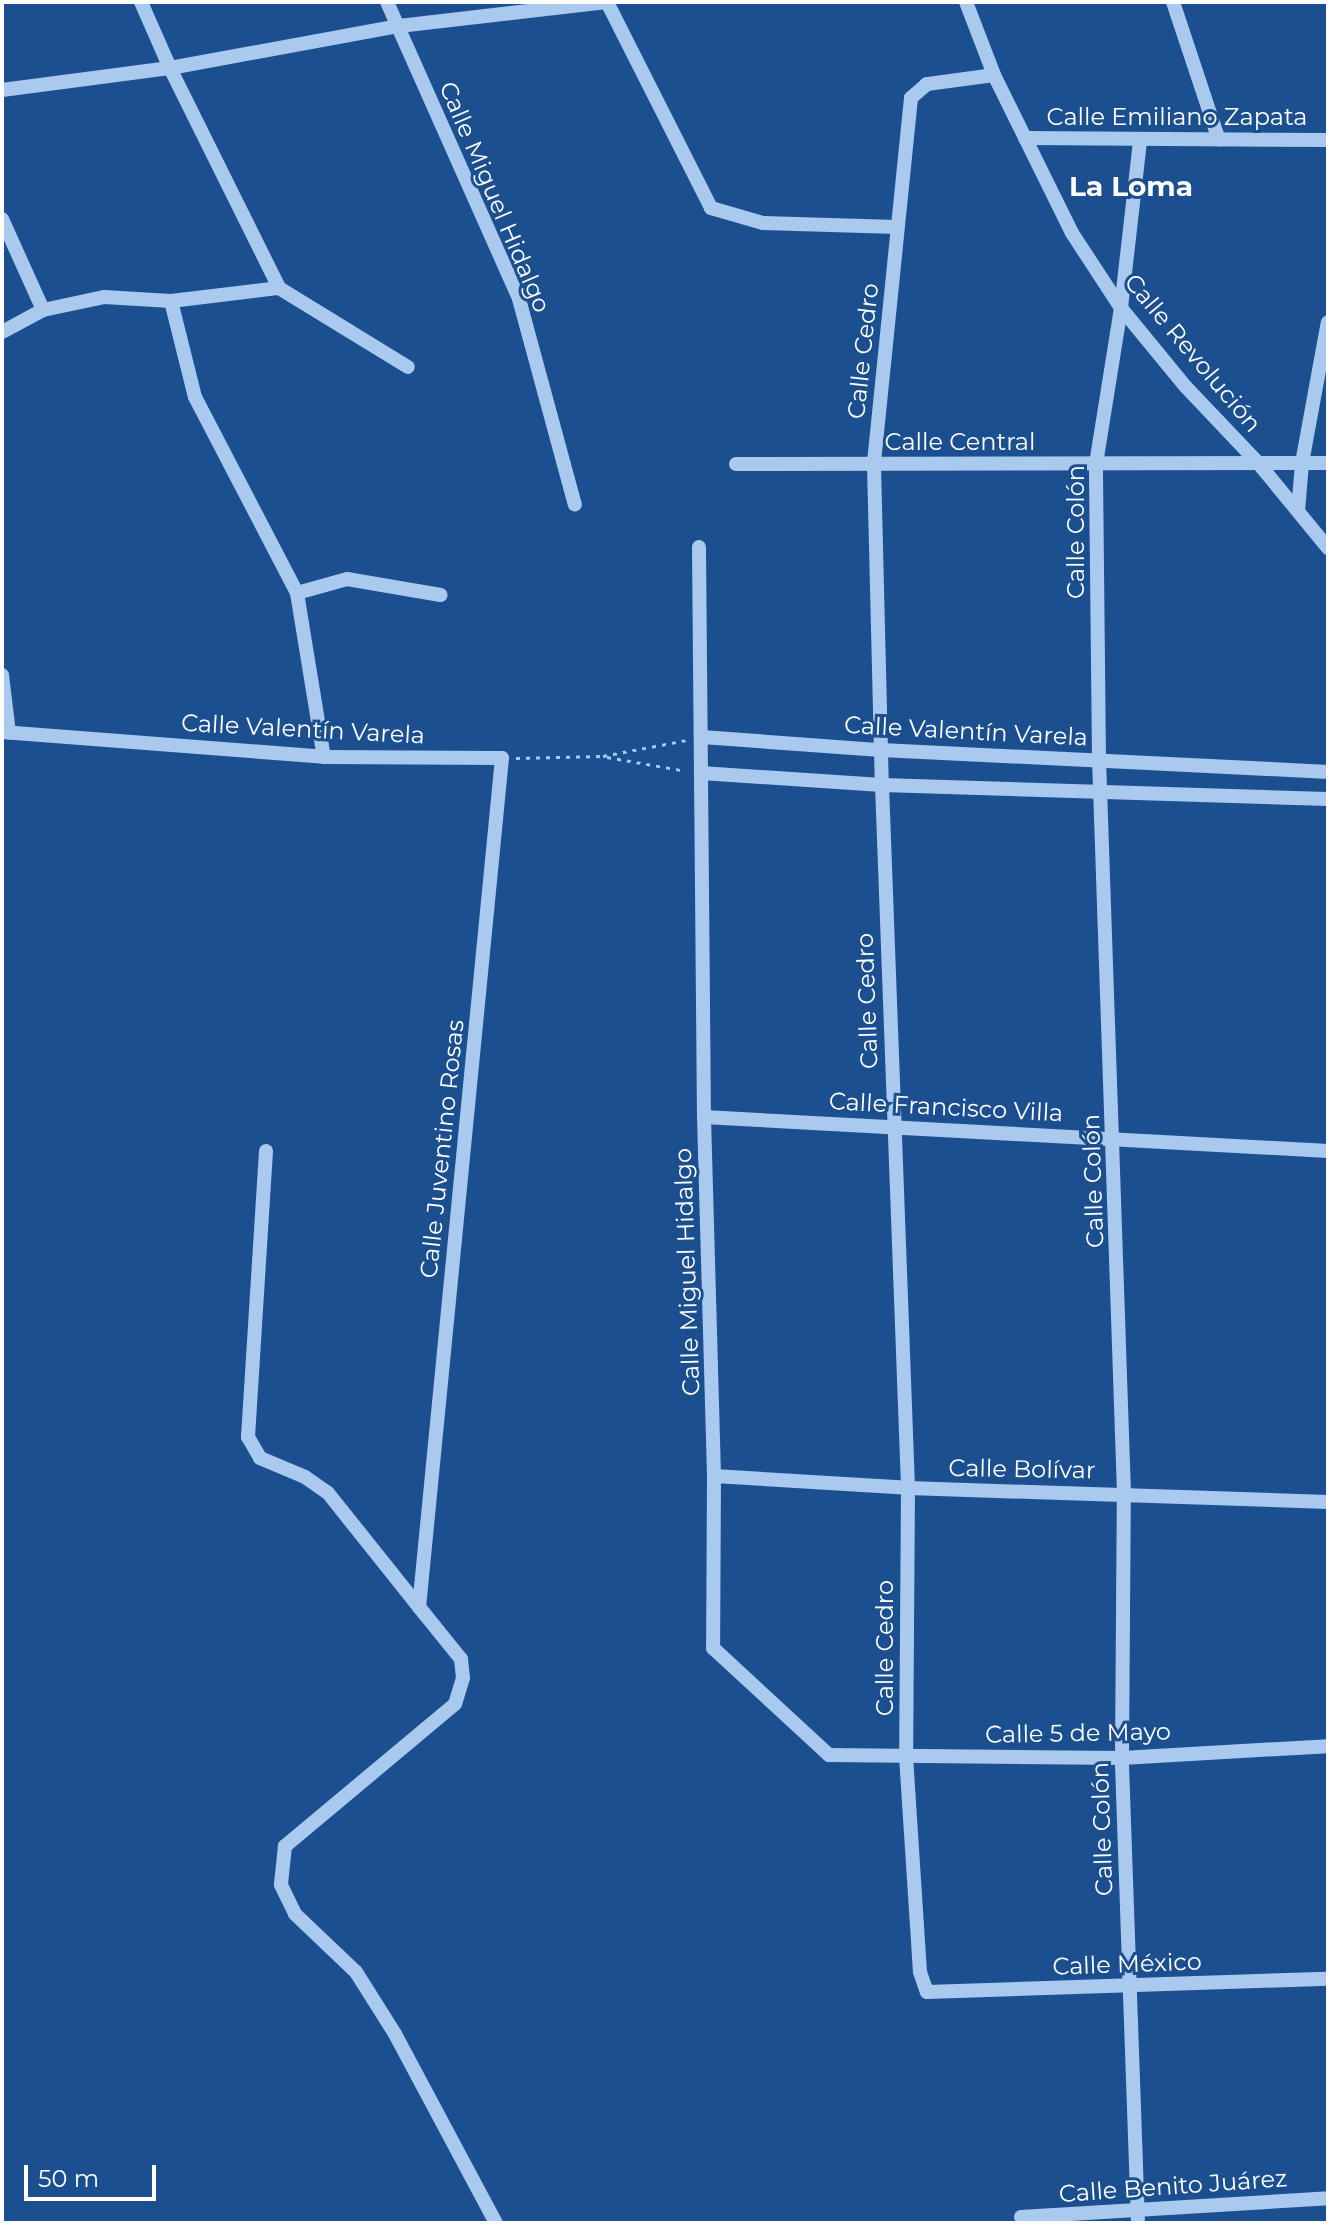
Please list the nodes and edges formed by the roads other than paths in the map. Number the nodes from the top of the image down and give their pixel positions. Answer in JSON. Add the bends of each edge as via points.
{"nodes":[{"id":1,"x":141,"y":2,"type":"edge"},
{"id":2,"x":387,"y":2,"type":"edge"},
{"id":3,"x":607,"y":2,"type":"edge"},
{"id":4,"x":966,"y":2,"type":"edge"},
{"id":5,"x":1175,"y":4,"type":"edge"},
{"id":6,"x":399,"y":26,"type":"junction"},
{"id":7,"x":170,"y":68,"type":"junction"},
{"id":8,"x":994,"y":75,"type":"junction"},
{"id":9,"x":2,"y":90,"type":"edge"},
{"id":10,"x":1025,"y":138,"type":"junction"},
{"id":11,"x":1140,"y":140,"type":"junction"},
{"id":12,"x":1219,"y":140,"type":"junction"},
{"id":13,"x":1328,"y":140,"type":"edge"},
{"id":14,"x":2,"y":219,"type":"edge"},
{"id":15,"x":897,"y":227,"type":"junction"},
{"id":16,"x":279,"y":288,"type":"junction"},
{"id":17,"x":171,"y":301,"type":"junction"},
{"id":18,"x":1121,"y":308,"type":"junction"},
{"id":19,"x":43,"y":310,"type":"junction"},
{"id":20,"x":1328,"y":322,"type":"edge"},
{"id":21,"x":2,"y":332,"type":"edge"},
{"id":22,"x":408,"y":367,"type":"dead end"},
{"id":23,"x":1302,"y":463,"type":"junction"},
{"id":24,"x":1328,"y":463,"type":"edge"},
{"id":25,"x":736,"y":464,"type":"dead end"},
{"id":26,"x":1096,"y":464,"type":"junction"},
{"id":27,"x":1259,"y":464,"type":"junction"},
{"id":28,"x":874,"y":465,"type":"junction"},
{"id":29,"x":575,"y":505,"type":"dead end"},
{"id":30,"x":1298,"y":511,"type":"junction"},
{"id":31,"x":1328,"y":546,"type":"edge"},
{"id":32,"x":699,"y":547,"type":"dead end"},
{"id":33,"x":297,"y":593,"type":"junction"},
{"id":34,"x":441,"y":595,"type":"dead end"},
{"id":35,"x":2,"y":675,"type":"edge"},
{"id":36,"x":6,"y":732,"type":"edge"},
{"id":37,"x":702,"y":737,"type":"junction"},
{"id":38,"x":881,"y":750,"type":"junction"},
{"id":39,"x":324,"y":757,"type":"junction"},
{"id":40,"x":502,"y":758,"type":"joint"},
{"id":41,"x":1099,"y":759,"type":"junction"},
{"id":42,"x":1328,"y":772,"type":"edge"},
{"id":43,"x":701,"y":773,"type":"junction"},
{"id":44,"x":882,"y":785,"type":"junction"},
{"id":45,"x":1100,"y":790,"type":"junction"},
{"id":46,"x":1328,"y":799,"type":"edge"},
{"id":47,"x":704,"y":1117,"type":"junction"},
{"id":48,"x":894,"y":1125,"type":"junction"},
{"id":49,"x":1114,"y":1139,"type":"junction"},
{"id":50,"x":266,"y":1151,"type":"dead end"},
{"id":51,"x":1328,"y":1151,"type":"edge"},
{"id":52,"x":714,"y":1476,"type":"junction"},
{"id":53,"x":908,"y":1488,"type":"junction"},
{"id":54,"x":1124,"y":1493,"type":"junction"},
{"id":55,"x":1328,"y":1502,"type":"edge"},
{"id":56,"x":419,"y":1607,"type":"junction"},
{"id":57,"x":1328,"y":1746,"type":"edge"},
{"id":58,"x":829,"y":1755,"type":"joint"},
{"id":59,"x":906,"y":1756,"type":"junction"},
{"id":60,"x":1122,"y":1758,"type":"junction"},
{"id":61,"x":1328,"y":1979,"type":"edge"},
{"id":62,"x":1130,"y":1986,"type":"junction"},
{"id":63,"x":927,"y":1992,"type":"joint"},
{"id":64,"x":1328,"y":2198,"type":"edge"},
{"id":65,"x":1021,"y":2217,"type":"dead end"},
{"id":66,"x":1138,"y":2218,"type":"edge"},
{"id":67,"x":496,"y":2223,"type":"edge"}],
"edges":[{"from":1,"to":7,"type":"street"},
{"from":2,"to":6,"type":"street","name":"Calle Miguel Hidalgo"},
{"from":3,"to":6,"type":"street"},
{"from":3,"to":15,"type":"street","via":[[711,208],[763,223]]},
{"from":4,"to":8,"type":"street","name":"Calle Revolución"},
{"from":5,"to":12,"type":"street"},
{"from":6,"to":7,"type":"street"},
{"from":6,"to":29,"type":"street","name":"Calle Miguel Hidalgo","via":[[519,299]]},
{"from":7,"to":9,"type":"street"},
{"from":7,"to":16,"type":"street"},
{"from":8,"to":10,"type":"street","name":"Calle Revolución"},
{"from":8,"to":15,"type":"street","name":"Calle Cedro","via":[[927,84],[911,98]]},
{"from":10,"to":11,"type":"street","name":"Calle Emiliano Zapata"},
{"from":10,"to":18,"type":"street","name":"Calle Revolución","via":[[1072,233]]},
{"from":11,"to":12,"type":"street","name":"Calle Emiliano Zapata"},
{"from":11,"to":18,"type":"street","name":"Calle Colón"},
{"from":12,"to":13,"type":"street","name":"Calle Emiliano Zapata"},
{"from":14,"to":19,"type":"street"},
{"from":15,"to":28,"type":"street","name":"Calle Cedro"},
{"from":16,"to":17,"type":"street"},
{"from":16,"to":22,"type":"street"},
{"from":17,"to":19,"type":"street","via":[[104,297]]},
{"from":17,"to":33,"type":"street","via":[[195,397]]},
{"from":18,"to":26,"type":"street","name":"Calle Colón"},
{"from":18,"to":27,"type":"street","name":"Calle Revolución"},
{"from":19,"to":21,"type":"street"},
{"from":20,"to":23,"type":"street"},
{"from":23,"to":24,"type":"street","name":"Calle Central"},
{"from":23,"to":27,"type":"street","name":"Calle Central"},
{"from":23,"to":30,"type":"street"},
{"from":25,"to":28,"type":"street","name":"Calle Central"},
{"from":26,"to":27,"type":"street","name":"Calle Central"},
{"from":26,"to":28,"type":"street","name":"Calle Central"},
{"from":26,"to":41,"type":"street","name":"Calle Colón"},
{"from":27,"to":30,"type":"street","name":"Calle Revolución"},
{"from":28,"to":38,"type":"street","name":"Calle Cedro"},
{"from":30,"to":31,"type":"street","name":"Calle Revolución"},
{"from":32,"to":37,"type":"street","name":"Calle Miguel Hidalgo"},
{"from":33,"to":34,"type":"street","via":[[347,579]]},
{"from":33,"to":39,"type":"street"},
{"from":35,"to":36,"type":"street"},
{"from":36,"to":39,"type":"street","name":"Calle Valentín Varela"},
{"from":37,"to":38,"type":"street","name":"Calle Valentín Varela"},
{"from":37,"to":43,"type":"street","name":"Calle Miguel Hidalgo"},
{"from":38,"to":41,"type":"street","name":"Calle Valentín Varela"},
{"from":38,"to":44,"type":"street","name":"Calle Cedro"},
{"from":39,"to":40,"type":"street","name":"Calle Valentín Varela"},
{"from":40,"to":56,"type":"street","name":"Calle Juventino Rosas"},
{"from":41,"to":42,"type":"street","name":"Calle Valentín Varela"},
{"from":41,"to":45,"type":"street","name":"Calle Colón"},
{"from":43,"to":44,"type":"street"},
{"from":43,"to":47,"type":"street","name":"Calle Miguel Hidalgo"},
{"from":44,"to":45,"type":"street"},
{"from":44,"to":48,"type":"street","name":"Calle Cedro"},
{"from":45,"to":46,"type":"street"},
{"from":45,"to":49,"type":"street","name":"Calle Colón"},
{"from":47,"to":48,"type":"street","name":"Calle Francisco Villa"},
{"from":47,"to":52,"type":"street","name":"Calle Miguel Hidalgo"},
{"from":48,"to":49,"type":"street","name":"Calle Francisco Villa"},
{"from":48,"to":53,"type":"street","name":"Calle Cedro"},
{"from":49,"to":51,"type":"street","name":"Calle Francisco Villa"},
{"from":49,"to":54,"type":"street","name":"Calle Colón"},
{"from":50,"to":56,"type":"street","via":[[248,1437],[260,1458],[328,1493]]},
{"from":52,"to":53,"type":"street","name":"Calle Bolívar"},
{"from":52,"to":58,"type":"street","name":"Calle Miguel Hidalgo","via":[[713,1648]]},
{"from":53,"to":54,"type":"street","name":"Calle Bolívar"},
{"from":53,"to":59,"type":"street","name":"Calle Cedro"},
{"from":54,"to":55,"type":"street","name":"Calle Bolívar"},
{"from":54,"to":60,"type":"street","name":"Calle Colón"},
{"from":56,"to":67,"type":"street","via":[[461,1659],[463,1678],[455,1704],[285,1846],[281,1885],[295,1914],[356,1972]]},
{"from":57,"to":60,"type":"street","name":"Calle 5 de Mayo"},
{"from":58,"to":59,"type":"street","name":"Calle 5 de Mayo"},
{"from":59,"to":60,"type":"street","name":"Calle 5 de Mayo"},
{"from":59,"to":63,"type":"street","name":"Calle Cedro","via":[[920,1972]]},
{"from":60,"to":62,"type":"street","name":"Calle Colón"},
{"from":61,"to":62,"type":"street","name":"Calle México"},
{"from":62,"to":63,"type":"street","name":"Calle México"},
{"from":62,"to":66,"type":"street","name":"Calle Colón"},
{"from":64,"to":66,"type":"street","name":"Calle Benito Juárez"},
{"from":65,"to":66,"type":"street","name":"Calle Benito Juárez"}]}
